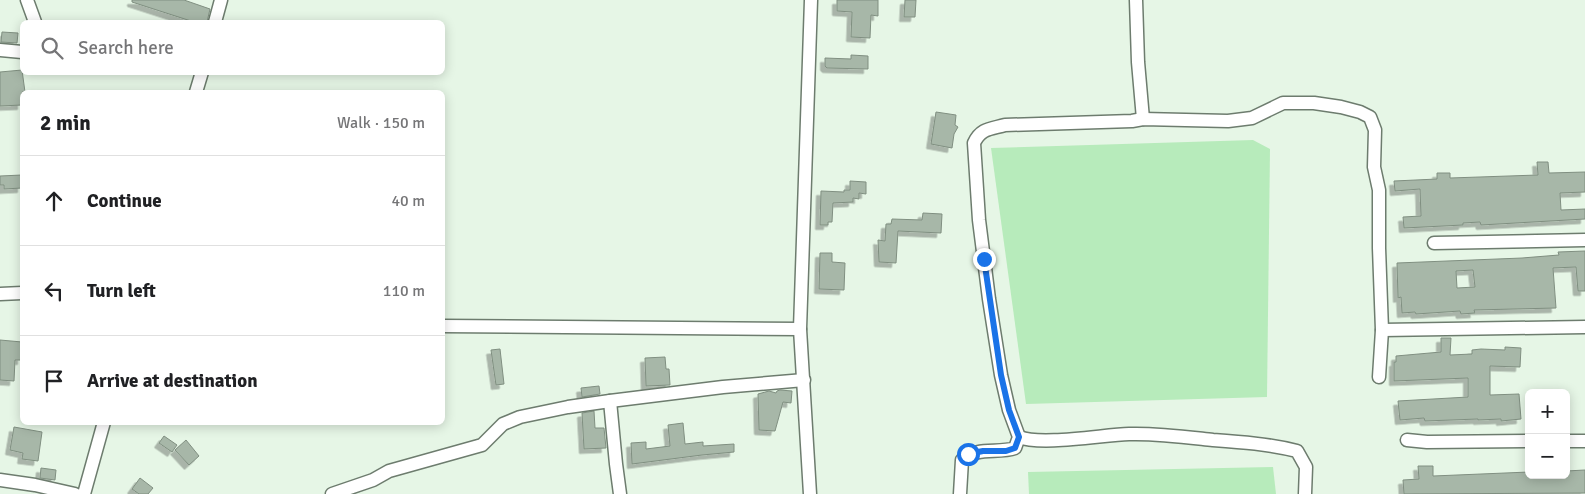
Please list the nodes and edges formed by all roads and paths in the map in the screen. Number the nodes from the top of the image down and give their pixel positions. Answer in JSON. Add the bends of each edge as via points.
{"nodes":[{"id":1,"x":27,"y":0,"type":"edge"},
{"id":2,"x":222,"y":0,"type":"edge"},
{"id":3,"x":811,"y":0,"type":"edge"},
{"id":4,"x":1136,"y":0,"type":"edge"},
{"id":5,"x":34,"y":20,"type":"edge"},
{"id":6,"x":216,"y":20,"type":"edge"},
{"id":7,"x":0,"y":50,"type":"edge"},
{"id":8,"x":20,"y":52,"type":"edge"},
{"id":9,"x":201,"y":75,"type":"edge"},
{"id":10,"x":197,"y":90,"type":"edge"},
{"id":11,"x":1143,"y":119,"type":"junction"},
{"id":12,"x":1585,"y":240,"type":"edge"},
{"id":13,"x":1434,"y":244,"type":"dead end"},
{"id":14,"x":20,"y":293,"type":"edge"},
{"id":15,"x":0,"y":294,"type":"edge"},
{"id":16,"x":445,"y":326,"type":"edge"},
{"id":17,"x":1585,"y":327,"type":"edge"},
{"id":18,"x":800,"y":329,"type":"junction"},
{"id":19,"x":1382,"y":330,"type":"junction"},
{"id":20,"x":1379,"y":377,"type":"dead end"},
{"id":21,"x":804,"y":380,"type":"junction"},
{"id":22,"x":610,"y":401,"type":"junction"},
{"id":23,"x":103,"y":425,"type":"edge"},
{"id":24,"x":1019,"y":437,"type":"junction"},
{"id":25,"x":1407,"y":440,"type":"dead end"},
{"id":26,"x":1570,"y":441,"type":"edge"},
{"id":27,"x":1585,"y":441,"type":"edge"},
{"id":28,"x":1525,"y":442,"type":"edge"},
{"id":29,"x":0,"y":480,"type":"edge"},
{"id":30,"x":75,"y":494,"type":"edge"},
{"id":31,"x":84,"y":494,"type":"edge"},
{"id":32,"x":332,"y":494,"type":"edge"},
{"id":33,"x":620,"y":494,"type":"edge"},
{"id":34,"x":810,"y":494,"type":"edge"},
{"id":35,"x":960,"y":494,"type":"edge"},
{"id":36,"x":1306,"y":494,"type":"edge"}],
"edges":[{"from":1,"to":5,"type":"street"},
{"from":2,"to":6,"type":"street"},
{"from":3,"to":18,"type":"street"},
{"from":4,"to":11,"type":"street"},
{"from":7,"to":8,"type":"street"},
{"from":9,"to":10,"type":"street"},
{"from":11,"to":19,"type":"street","via":[[1228,121],[1252,118],[1283,103],[1341,107],[1370,116],[1375,130],[1374,167],[1379,190]]},
{"from":11,"to":24,"type":"street","via":[[1005,125],[985,130],[974,143],[989,299],[1003,384]]},
{"from":12,"to":13,"type":"street"},
{"from":14,"to":15,"type":"street"},
{"from":16,"to":18,"type":"street"},
{"from":17,"to":19,"type":"street"},
{"from":18,"to":21,"type":"street"},
{"from":19,"to":20,"type":"street"},
{"from":21,"to":22,"type":"street"},
{"from":21,"to":34,"type":"street"},
{"from":22,"to":32,"type":"street","via":[[520,417],[504,424],[482,445],[389,471]]},
{"from":22,"to":33,"type":"street"},
{"from":23,"to":31,"type":"street"},
{"from":24,"to":35,"type":"street","via":[[1015,448],[968,454],[962,460]]},
{"from":24,"to":36,"type":"street","via":[[1049,440],[1130,434],[1276,446],[1297,451],[1306,467]]},
{"from":25,"to":28,"type":"street"},
{"from":26,"to":27,"type":"street"},
{"from":29,"to":30,"type":"street"}]}
